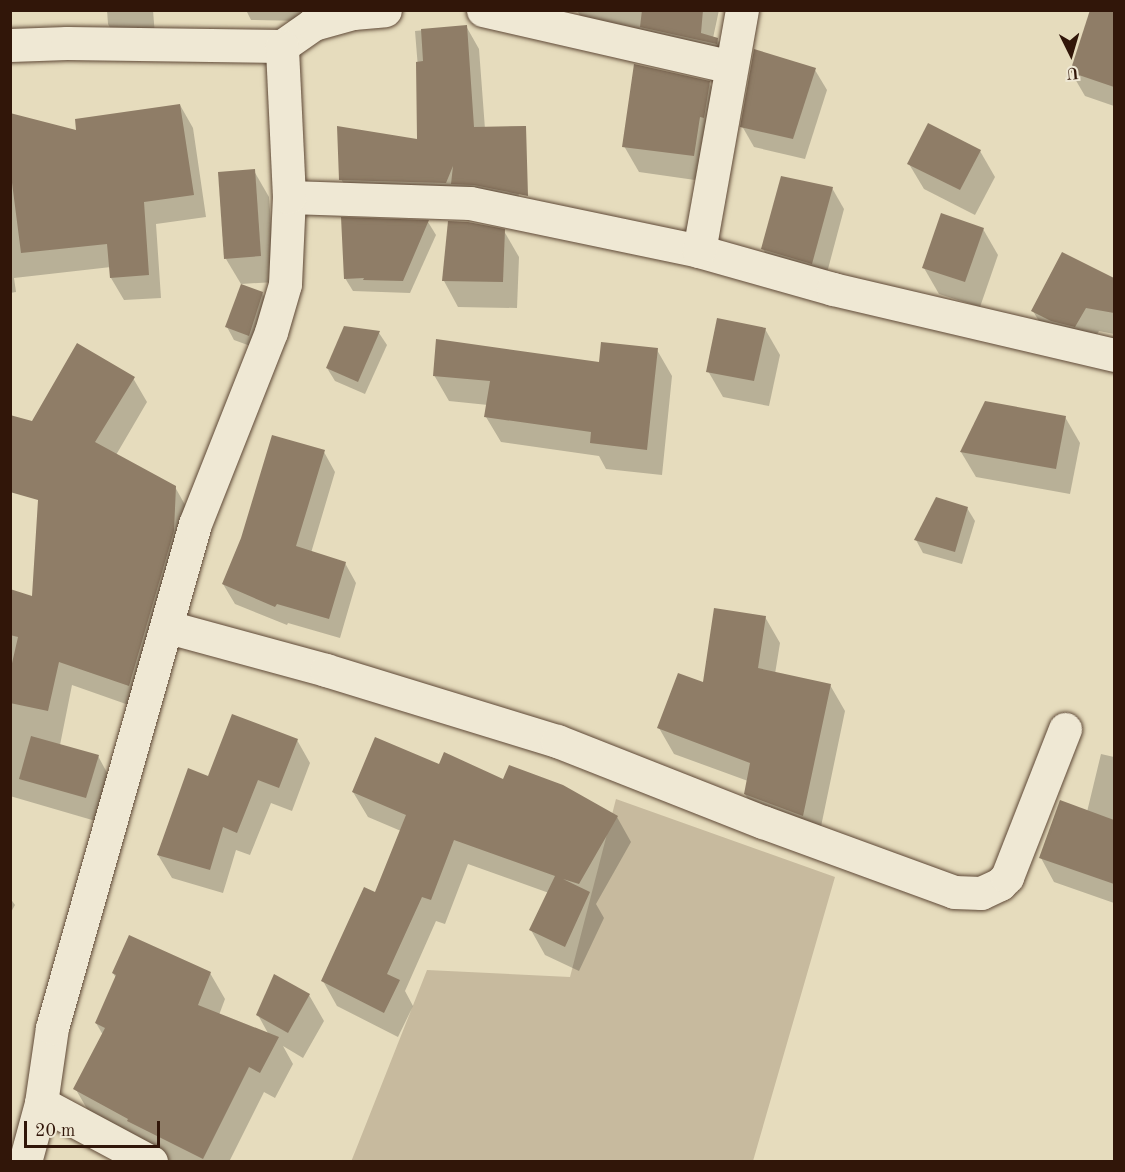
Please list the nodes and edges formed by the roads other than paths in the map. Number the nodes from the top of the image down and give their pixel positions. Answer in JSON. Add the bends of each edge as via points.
{"nodes":[{"id":1,"x":385,"y":10,"type":"edge"},
{"id":2,"x":483,"y":10,"type":"edge"},
{"id":3,"x":742,"y":10,"type":"edge"},
{"id":4,"x":10,"y":45,"type":"edge"},
{"id":5,"x":282,"y":46,"type":"junction"},
{"id":6,"x":732,"y":68,"type":"junction"},
{"id":7,"x":289,"y":197,"type":"junction"},
{"id":8,"x":699,"y":251,"type":"junction"},
{"id":9,"x":1114,"y":355,"type":"edge"},
{"id":10,"x":168,"y":627,"type":"junction"},
{"id":11,"x":1065,"y":729,"type":"dead end"},
{"id":12,"x":41,"y":1103,"type":"junction"},
{"id":13,"x":25,"y":1161,"type":"edge"},
{"id":14,"x":151,"y":1161,"type":"edge"}],
"edges":[{"from":1,"to":5,"type":"street","via":[[352,13],[313,24]]},
{"from":2,"to":6,"type":"street"},
{"from":3,"to":6,"type":"street"},
{"from":4,"to":5,"type":"street"},
{"from":5,"to":7,"type":"street"},
{"from":6,"to":8,"type":"street"},
{"from":7,"to":8,"type":"street","via":[[470,203]]},
{"from":7,"to":10,"type":"street","via":[[285,284],[271,332],[195,524]]},
{"from":8,"to":9,"type":"street","via":[[833,289]]},
{"from":10,"to":11,"type":"street","via":[[326,670],[557,741],[954,892],[981,893],[1000,885],[1006,877]]},
{"from":10,"to":12,"type":"street","via":[[52,1028]]},
{"from":12,"to":13,"type":"street"},
{"from":12,"to":14,"type":"street"}]}
